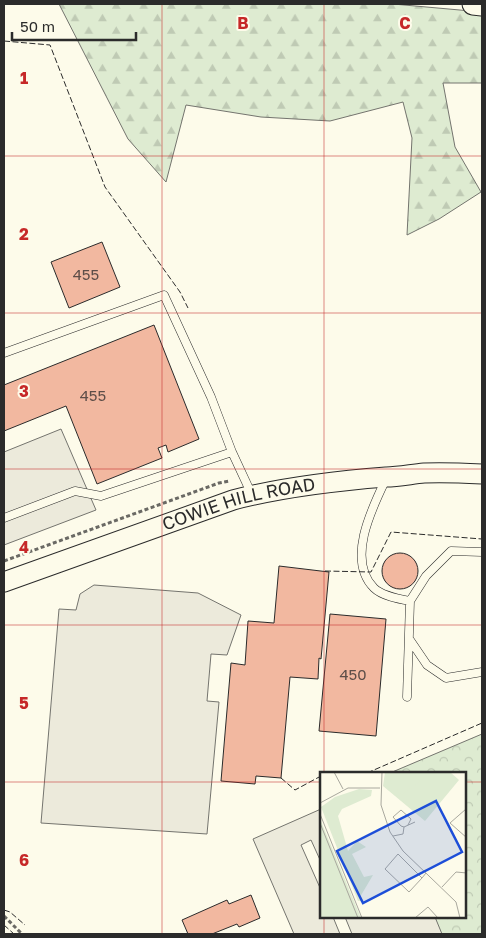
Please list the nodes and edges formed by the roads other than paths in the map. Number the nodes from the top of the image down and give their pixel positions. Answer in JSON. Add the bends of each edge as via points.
{"nodes":[{"id":1,"x":473,"y":4,"type":"edge"},
{"id":2,"x":482,"y":4,"type":"edge"},
{"id":3,"x":4,"y":353,"type":"edge"},
{"id":4,"x":232,"y":452,"type":"junction"},
{"id":5,"x":482,"y":474,"type":"edge"},
{"id":6,"x":387,"y":478,"type":"junction"},
{"id":7,"x":252,"y":495,"type":"junction"},
{"id":8,"x":4,"y":518,"type":"edge"},
{"id":9,"x":482,"y":552,"type":"edge"},
{"id":10,"x":4,"y":582,"type":"edge"},
{"id":11,"x":410,"y":601,"type":"junction"},
{"id":12,"x":410,"y":640,"type":"junction"},
{"id":13,"x":482,"y":672,"type":"edge"},
{"id":14,"x":407,"y":697,"type":"dead end"}],
"edges":[{"from":1,"to":2,"type":"main road"},
{"from":3,"to":4,"type":"lane","via":[[164,295],[212,397]]},
{"from":4,"to":7,"type":"lane"},
{"from":4,"to":8,"type":"lane","via":[[101,496],[75,491]]},
{"from":5,"to":6,"type":"street","name":"COWIE HILL ROAD","via":[[426,473]]},
{"from":6,"to":7,"type":"street","name":"COWIE HILL ROAD","via":[[364,478]]},
{"from":6,"to":11,"type":"lane","via":[[371,509],[362,543],[361,562],[367,580],[375,590]]},
{"from":7,"to":10,"type":"street","name":"COWIE HILL ROAD"},
{"from":9,"to":11,"type":"lane","via":[[451,551],[426,576]]},
{"from":11,"to":12,"type":"lane"},
{"from":12,"to":13,"type":"lane","via":[[427,665],[446,678]]},
{"from":12,"to":14,"type":"lane"}]}
